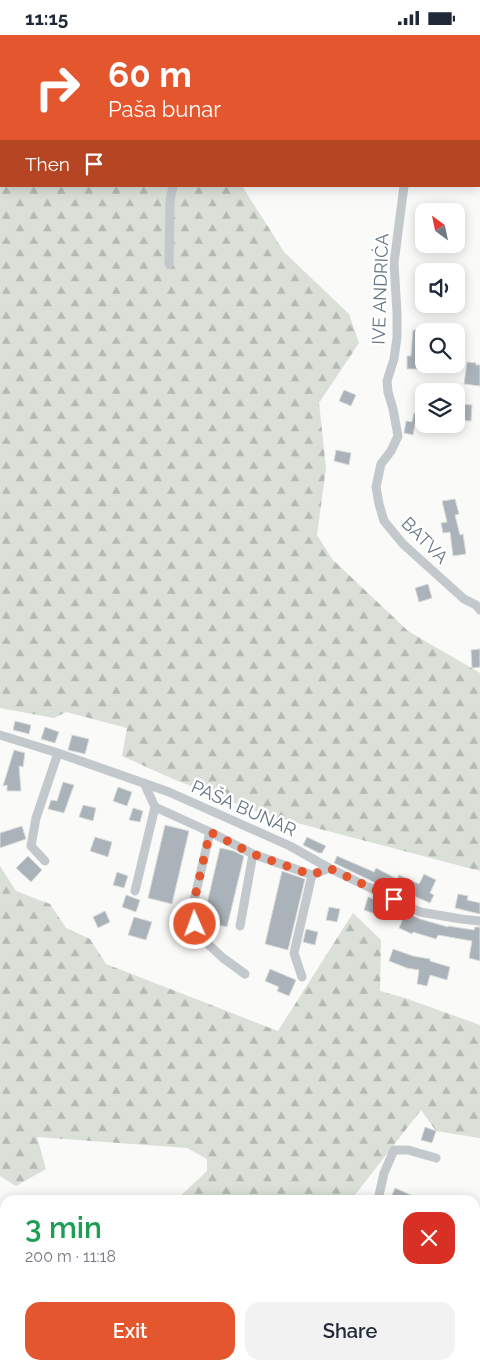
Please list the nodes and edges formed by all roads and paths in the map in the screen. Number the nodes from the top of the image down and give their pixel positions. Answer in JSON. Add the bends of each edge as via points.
{"nodes":[{"id":1,"x":173,"y":187,"type":"edge"},
{"id":2,"x":404,"y":187,"type":"edge"},
{"id":3,"x":169,"y":264,"type":"dead end"},
{"id":4,"x":396,"y":421,"type":"joint"},
{"id":5,"x":480,"y":610,"type":"edge"},
{"id":6,"x":0,"y":735,"type":"edge"},
{"id":7,"x":58,"y":753,"type":"junction"},
{"id":8,"x":144,"y":783,"type":"junction"},
{"id":9,"x":155,"y":807,"type":"junction"},
{"id":10,"x":210,"y":832,"type":"junction"},
{"id":11,"x":253,"y":854,"type":"junction"},
{"id":12,"x":45,"y":861,"type":"dead end"},
{"id":13,"x":329,"y":868,"type":"junction"},
{"id":14,"x":312,"y":875,"type":"junction"},
{"id":15,"x":135,"y":891,"type":"dead end"},
{"id":16,"x":480,"y":921,"type":"edge"},
{"id":17,"x":240,"y":926,"type":"dead end"},
{"id":18,"x":245,"y":974,"type":"dead end"},
{"id":19,"x":302,"y":977,"type":"dead end"},
{"id":20,"x":436,"y":1157,"type":"dead end"},
{"id":21,"x":379,"y":1195,"type":"edge"}],
"edges":[{"from":1,"to":3,"type":"street"},
{"from":2,"to":4,"type":"street","name":"IVE ANDRIĆA","via":[[394,263],[396,345],[387,381]]},
{"from":4,"to":5,"type":"street","name":"BATVA","via":[[398,436],[381,465],[376,487],[384,521],[403,544]]},
{"from":6,"to":7,"type":"street","name":"PAŠA BUNAR"},
{"from":7,"to":8,"type":"street","name":"PAŠA BUNAR"},
{"from":7,"to":12,"type":"street","via":[[36,818],[31,845]]},
{"from":8,"to":9,"type":"street"},
{"from":8,"to":13,"type":"street","name":"PAŠA BUNAR","via":[[290,847]]},
{"from":9,"to":10,"type":"street","name":"PAŠA BUNAR"},
{"from":9,"to":15,"type":"street"},
{"from":10,"to":11,"type":"street","name":"PAŠA BUNAR"},
{"from":10,"to":18,"type":"street","name":"PAŠA BUNAR","via":[[194,901],[195,924],[208,944]]},
{"from":11,"to":14,"type":"street","name":"PAŠA BUNAR"},
{"from":11,"to":17,"type":"street"},
{"from":13,"to":14,"type":"street"},
{"from":13,"to":16,"type":"street","name":"PAŠA BUNAR","via":[[420,912]]},
{"from":14,"to":19,"type":"street","via":[[294,953]]},
{"from":20,"to":21,"type":"street","via":[[394,1149]]}]}
